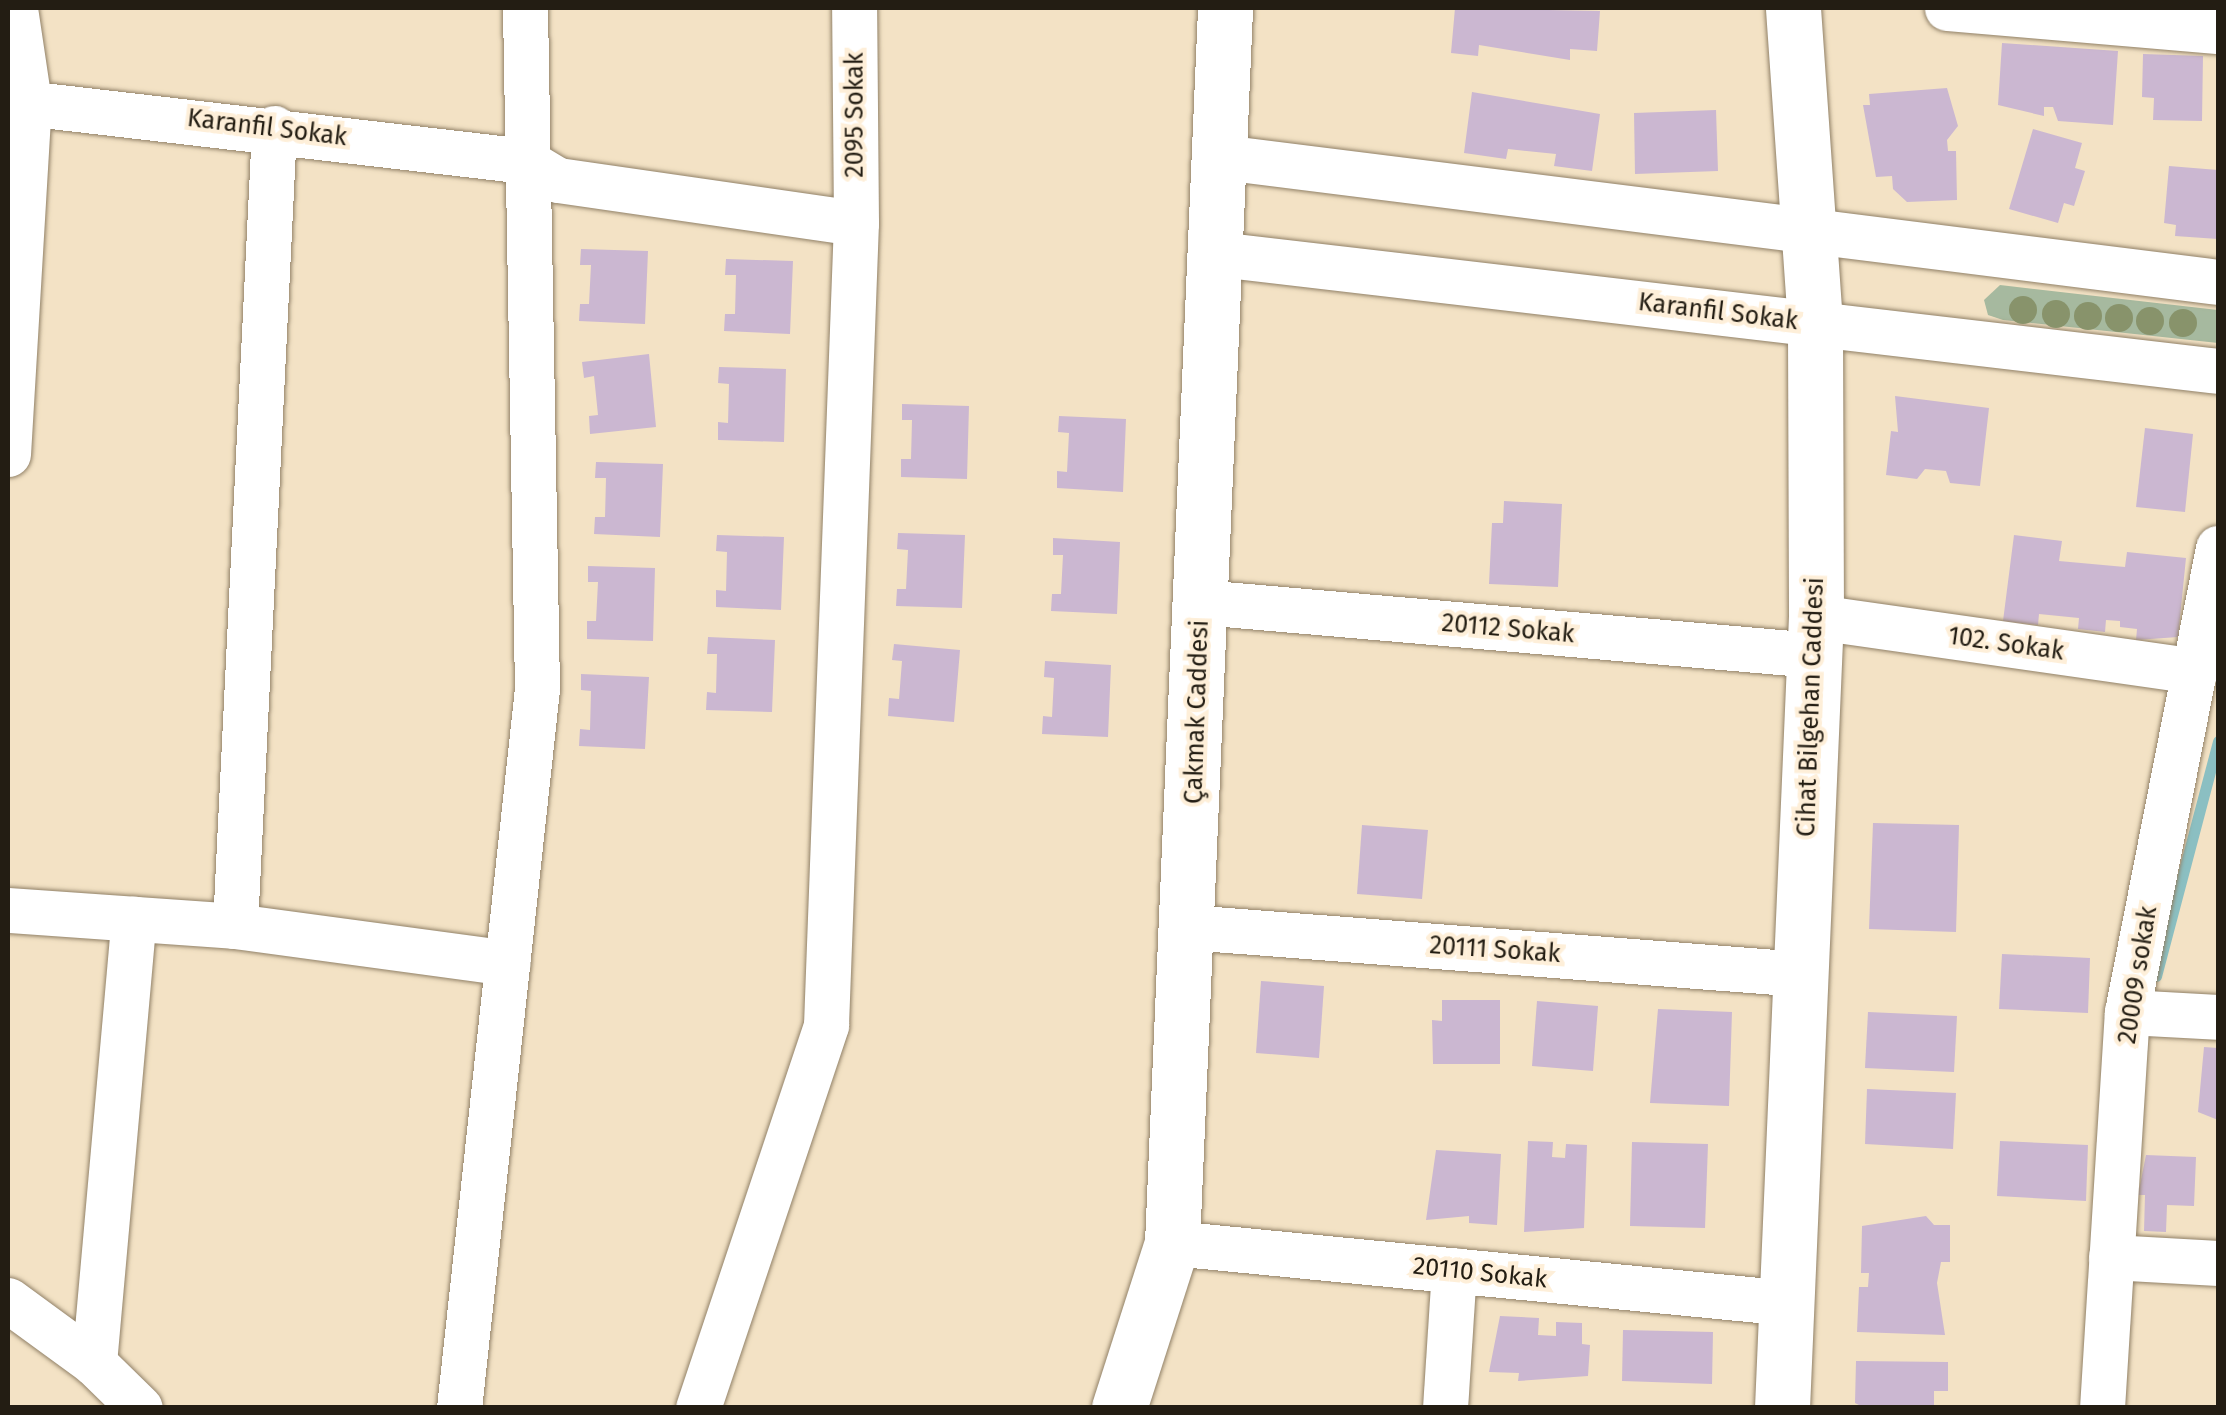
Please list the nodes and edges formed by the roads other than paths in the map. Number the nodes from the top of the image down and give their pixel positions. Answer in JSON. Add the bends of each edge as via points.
{"nodes":[{"id":1,"x":15,"y":8,"type":"edge"},
{"id":2,"x":525,"y":8,"type":"edge"},
{"id":3,"x":854,"y":8,"type":"edge"},
{"id":4,"x":1224,"y":8,"type":"edge"},
{"id":5,"x":1793,"y":8,"type":"edge"},
{"id":6,"x":1947,"y":8,"type":"edge"},
{"id":7,"x":2218,"y":31,"type":"edge"},
{"id":8,"x":18,"y":101,"type":"edge"},
{"id":9,"x":274,"y":128,"type":"junction"},
{"id":10,"x":1222,"y":157,"type":"junction"},
{"id":11,"x":526,"y":161,"type":"junction"},
{"id":12,"x":856,"y":223,"type":"junction"},
{"id":13,"x":1808,"y":232,"type":"junction"},
{"id":14,"x":1218,"y":254,"type":"junction"},
{"id":15,"x":2218,"y":282,"type":"edge"},
{"id":16,"x":1815,"y":323,"type":"junction"},
{"id":17,"x":2218,"y":371,"type":"edge"},
{"id":18,"x":8,"y":454,"type":"edge"},
{"id":19,"x":2218,"y":548,"type":"edge"},
{"id":20,"x":1201,"y":602,"type":"junction"},
{"id":21,"x":1815,"y":636,"type":"junction"},
{"id":22,"x":2196,"y":671,"type":"junction"},
{"id":23,"x":8,"y":910,"type":"edge"},
{"id":24,"x":134,"y":919,"type":"junction"},
{"id":25,"x":235,"y":926,"type":"junction"},
{"id":26,"x":1188,"y":927,"type":"junction"},
{"id":27,"x":507,"y":963,"type":"junction"},
{"id":28,"x":1802,"y":974,"type":"junction"},
{"id":29,"x":2143,"y":1012,"type":"junction"},
{"id":30,"x":2218,"y":1017,"type":"edge"},
{"id":31,"x":1172,"y":1243,"type":"junction"},
{"id":32,"x":2125,"y":1258,"type":"junction"},
{"id":33,"x":2218,"y":1263,"type":"edge"},
{"id":34,"x":1454,"y":1270,"type":"junction"},
{"id":35,"x":8,"y":1300,"type":"edge"},
{"id":36,"x":1789,"y":1303,"type":"junction"},
{"id":37,"x":94,"y":1363,"type":"junction"},
{"id":38,"x":140,"y":1408,"type":"edge"},
{"id":39,"x":458,"y":1408,"type":"edge"},
{"id":40,"x":698,"y":1408,"type":"edge"},
{"id":41,"x":1119,"y":1408,"type":"edge"},
{"id":42,"x":1445,"y":1408,"type":"edge"},
{"id":43,"x":1782,"y":1408,"type":"edge"},
{"id":44,"x":2102,"y":1408,"type":"edge"}],
"edges":[{"from":1,"to":8,"type":"street"},
{"from":2,"to":11,"type":"street"},
{"from":3,"to":12,"type":"street","name":"2095 Sokak"},
{"from":4,"to":10,"type":"main road","name":"Çakmak Caddesi"},
{"from":5,"to":13,"type":"main road","name":"Cihat Bilgehan Caddesi"},
{"from":6,"to":7,"type":"street"},
{"from":8,"to":9,"type":"street","name":"Karanfil Sokak"},
{"from":8,"to":18,"type":"street"},
{"from":9,"to":11,"type":"street","name":"Karanfil Sokak"},
{"from":9,"to":25,"type":"street"},
{"from":10,"to":13,"type":"street"},
{"from":10,"to":14,"type":"main road","name":"Çakmak Caddesi"},
{"from":11,"to":12,"type":"street","name":"Karanfil Sokak","via":[[558,180]]},
{"from":11,"to":27,"type":"street","via":[[537,689]]},
{"from":12,"to":40,"type":"street","name":"2095 Sokak","via":[[826,1025]]},
{"from":13,"to":15,"type":"street"},
{"from":13,"to":16,"type":"main road","name":"Cihat Bilgehan Caddesi"},
{"from":14,"to":16,"type":"street","name":"Karanfil Sokak"},
{"from":14,"to":20,"type":"main road","name":"Çakmak Caddesi"},
{"from":16,"to":17,"type":"street","name":"Karanfil Sokak"},
{"from":16,"to":21,"type":"main road","name":"Cihat Bilgehan Caddesi"},
{"from":19,"to":22,"type":"street","name":"20009 sokak"},
{"from":20,"to":21,"type":"street","name":"20112 Sokak"},
{"from":20,"to":26,"type":"main road","name":"Çakmak Caddesi"},
{"from":21,"to":22,"type":"street","name":"102. Sokak"},
{"from":21,"to":28,"type":"main road","name":"Cihat Bilgehan Caddesi"},
{"from":22,"to":29,"type":"street","name":"20009 sokak"},
{"from":23,"to":24,"type":"street"},
{"from":24,"to":25,"type":"street"},
{"from":24,"to":37,"type":"street"},
{"from":25,"to":27,"type":"street"},
{"from":26,"to":28,"type":"street","name":"20111 Sokak"},
{"from":26,"to":31,"type":"main road","name":"Çakmak Caddesi"},
{"from":27,"to":39,"type":"street"},
{"from":28,"to":36,"type":"main road","name":"Cihat Bilgehan Caddesi"},
{"from":29,"to":30,"type":"street"},
{"from":29,"to":32,"type":"street","name":"20009 sokak"},
{"from":31,"to":34,"type":"street","name":"20110 Sokak"},
{"from":31,"to":41,"type":"main road","name":"Çakmak Caddesi"},
{"from":32,"to":33,"type":"street"},
{"from":32,"to":44,"type":"street","name":"20009 sokak"},
{"from":34,"to":36,"type":"street","name":"20110 Sokak"},
{"from":34,"to":42,"type":"street"},
{"from":35,"to":37,"type":"street"},
{"from":36,"to":43,"type":"main road","name":"Cihat Bilgehan Caddesi"},
{"from":37,"to":38,"type":"street"}]}
